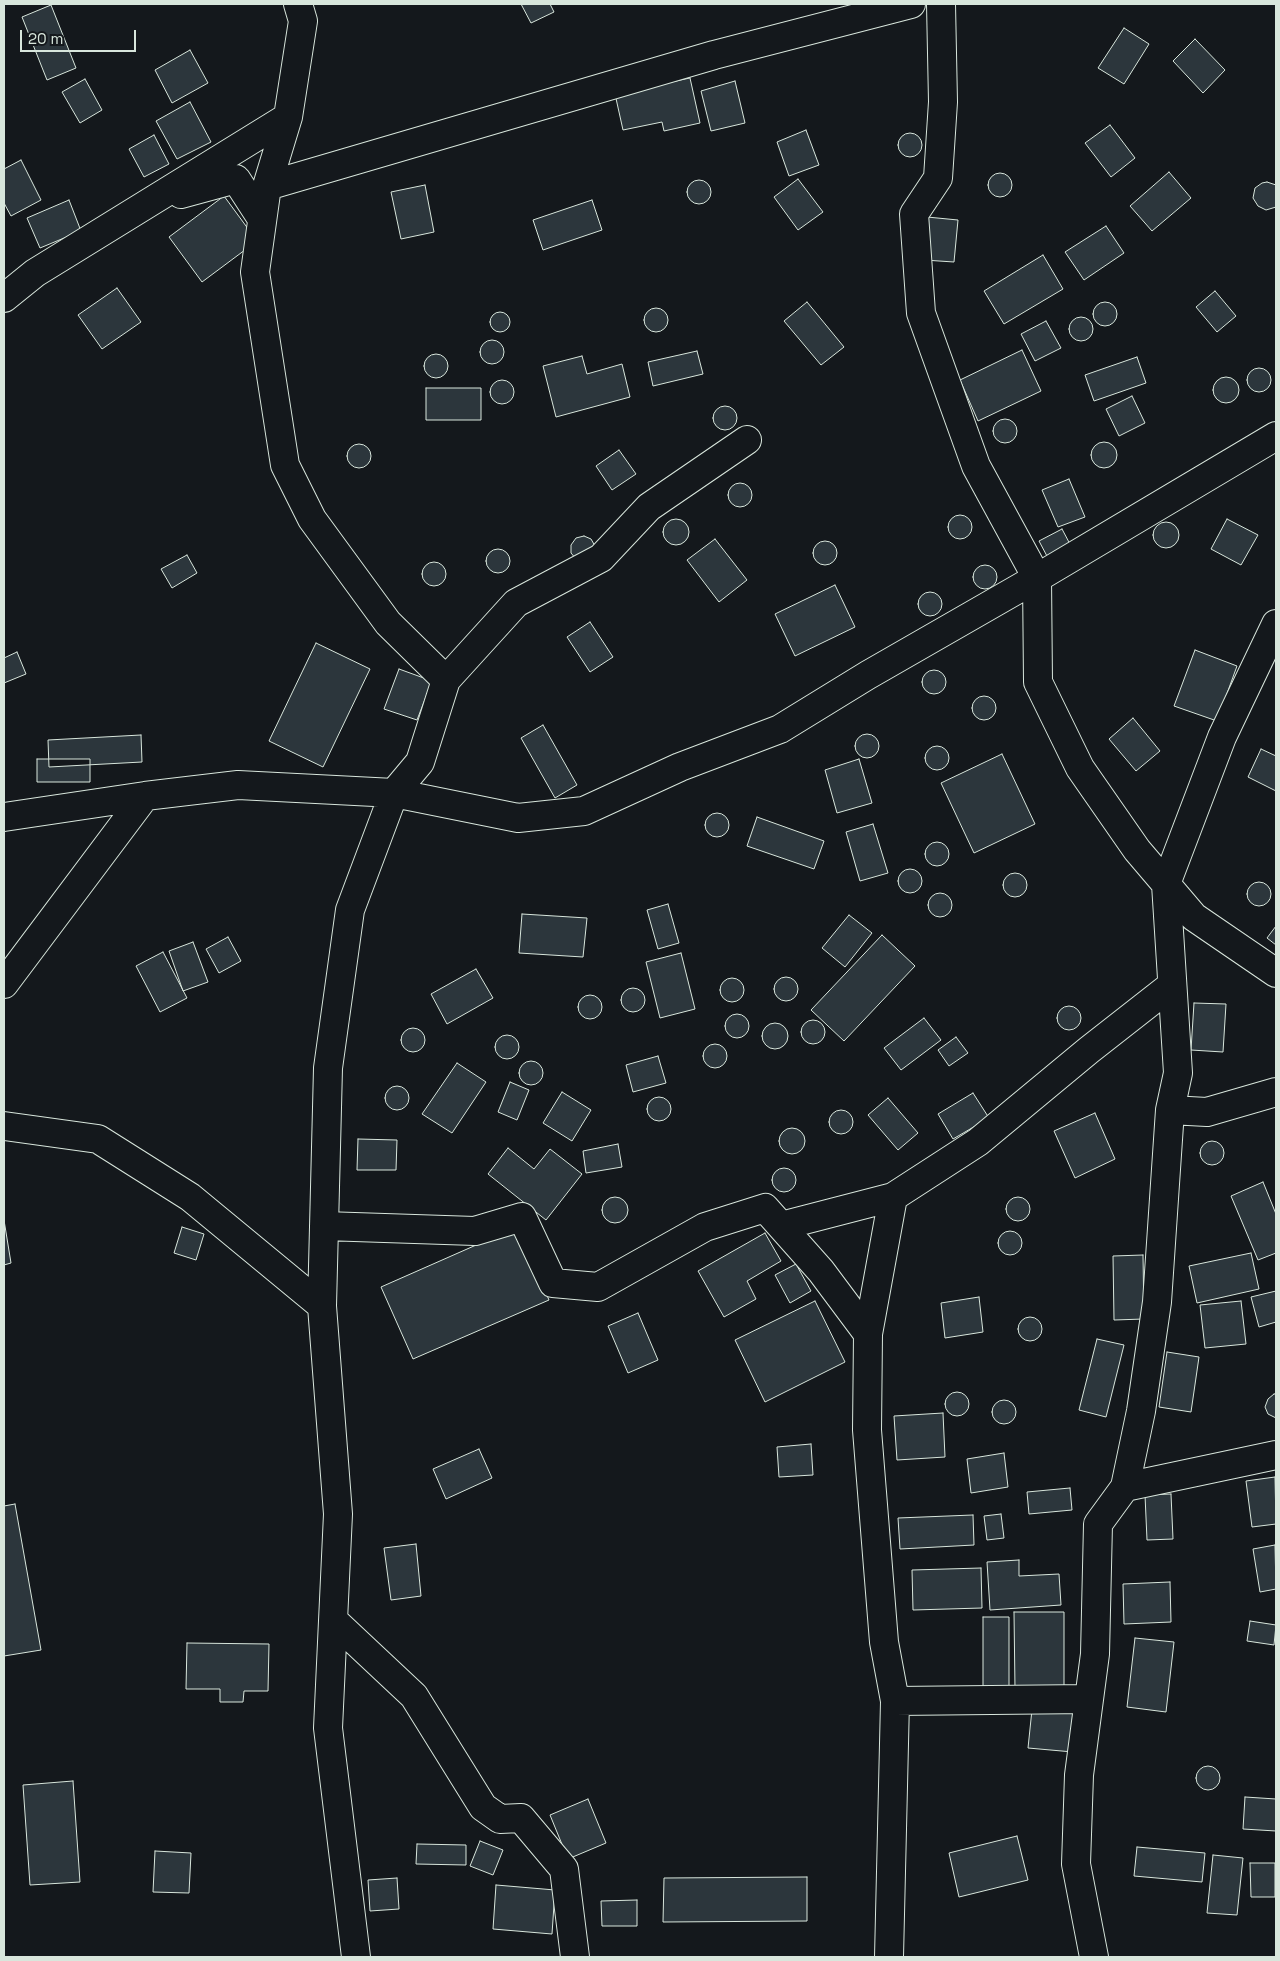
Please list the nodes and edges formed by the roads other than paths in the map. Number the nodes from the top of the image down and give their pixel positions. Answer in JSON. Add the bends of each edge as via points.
{"nodes":[{"id":1,"x":298,"y":4,"type":"edge"},
{"id":2,"x":911,"y":4,"type":"edge"},
{"id":3,"x":941,"y":4,"type":"edge"},
{"id":4,"x":288,"y":117,"type":"junction"},
{"id":5,"x":267,"y":186,"type":"junction"},
{"id":6,"x":153,"y":202,"type":"junction"},
{"id":7,"x":262,"y":219,"type":"junction"},
{"id":8,"x":4,"y":298,"type":"edge"},
{"id":9,"x":1276,"y":436,"type":"edge"},
{"id":10,"x":747,"y":440,"type":"dead end"},
{"id":11,"x":1037,"y":578,"type":"junction"},
{"id":12,"x":1276,"y":624,"type":"edge"},
{"id":13,"x":446,"y":680,"type":"junction"},
{"id":14,"x":394,"y":793,"type":"junction"},
{"id":15,"x":145,"y":796,"type":"junction"},
{"id":16,"x":4,"y":818,"type":"edge"},
{"id":17,"x":1166,"y":884,"type":"junction"},
{"id":18,"x":1276,"y":973,"type":"edge"},
{"id":19,"x":4,"y":984,"type":"edge"},
{"id":20,"x":1172,"y":985,"type":"junction"},
{"id":21,"x":1276,"y":1092,"type":"edge"},
{"id":22,"x":1170,"y":1110,"type":"junction"},
{"id":23,"x":4,"y":1126,"type":"edge"},
{"id":24,"x":893,"y":1197,"type":"junction"},
{"id":25,"x":324,"y":1226,"type":"junction"},
{"id":26,"x":781,"y":1226,"type":"junction"},
{"id":27,"x":322,"y":1306,"type":"junction"},
{"id":28,"x":868,"y":1334,"type":"junction"},
{"id":29,"x":1276,"y":1455,"type":"edge"},
{"id":30,"x":1125,"y":1487,"type":"junction"},
{"id":31,"x":333,"y":1620,"type":"junction"},
{"id":32,"x":1088,"y":1699,"type":"junction"},
{"id":33,"x":895,"y":1701,"type":"junction"},
{"id":34,"x":356,"y":1957,"type":"edge"},
{"id":35,"x":575,"y":1957,"type":"edge"},
{"id":36,"x":889,"y":1957,"type":"edge"},
{"id":37,"x":1094,"y":1957,"type":"edge"}],
"edges":[{"from":1,"to":4,"type":"street","via":[[303,21]]},
{"from":2,"to":5,"type":"street","via":[[714,55]]},
{"from":3,"to":11,"type":"street","via":[[944,102],[938,178],[914,214],[921,313],[976,466]]},
{"from":4,"to":5,"type":"street"},
{"from":4,"to":6,"type":"street"},
{"from":5,"to":7,"type":"street"},
{"from":6,"to":7,"type":"street","via":[[236,179]]},
{"from":6,"to":8,"type":"street","via":[[35,273]]},
{"from":7,"to":13,"type":"street","via":[[255,272],[285,465],[312,519],[388,623]]},
{"from":9,"to":11,"type":"street"},
{"from":10,"to":13,"type":"street","via":[[649,507],[601,558],[516,603]]},
{"from":11,"to":14,"type":"street","via":[[780,729],[680,767],[584,811],[518,818]]},
{"from":11,"to":17,"type":"street","via":[[1038,682],[1080,768],[1137,850]]},
{"from":12,"to":17,"type":"street","via":[[1222,737]]},
{"from":13,"to":14,"type":"street","via":[[420,762]]},
{"from":14,"to":15,"type":"street","via":[[238,786]]},
{"from":14,"to":25,"type":"street","via":[[350,910],[328,1068]]},
{"from":15,"to":16,"type":"street"},
{"from":15,"to":19,"type":"street"},
{"from":17,"to":18,"type":"street","via":[[1194,917]]},
{"from":17,"to":20,"type":"street"},
{"from":20,"to":22,"type":"street","via":[[1178,1073]]},
{"from":20,"to":24,"type":"street","via":[[978,1142]]},
{"from":21,"to":22,"type":"street","via":[[1206,1112]]},
{"from":22,"to":30,"type":"street","via":[[1157,1302],[1141,1411]]},
{"from":23,"to":27,"type":"street","via":[[98,1139],[190,1197]]},
{"from":24,"to":26,"type":"street"},
{"from":24,"to":28,"type":"street"},
{"from":25,"to":26,"type":"street","via":[[475,1231],[522,1217],[553,1283],[598,1287],[705,1227],[765,1208]]},
{"from":25,"to":27,"type":"street"},
{"from":26,"to":28,"type":"street","via":[[821,1271]]},
{"from":27,"to":31,"type":"street","via":[[338,1514]]},
{"from":28,"to":33,"type":"street","via":[[867,1430],[884,1642]]},
{"from":29,"to":30,"type":"street"},
{"from":30,"to":32,"type":"street","via":[[1098,1524],[1095,1654]]},
{"from":31,"to":34,"type":"street","via":[[328,1728]]},
{"from":31,"to":35,"type":"street","via":[[414,1696],[483,1807],[500,1819],[521,1818],[564,1869]]},
{"from":32,"to":33,"type":"street"},
{"from":32,"to":37,"type":"street","via":[[1079,1775],[1076,1864]]},
{"from":33,"to":36,"type":"street"}]}
